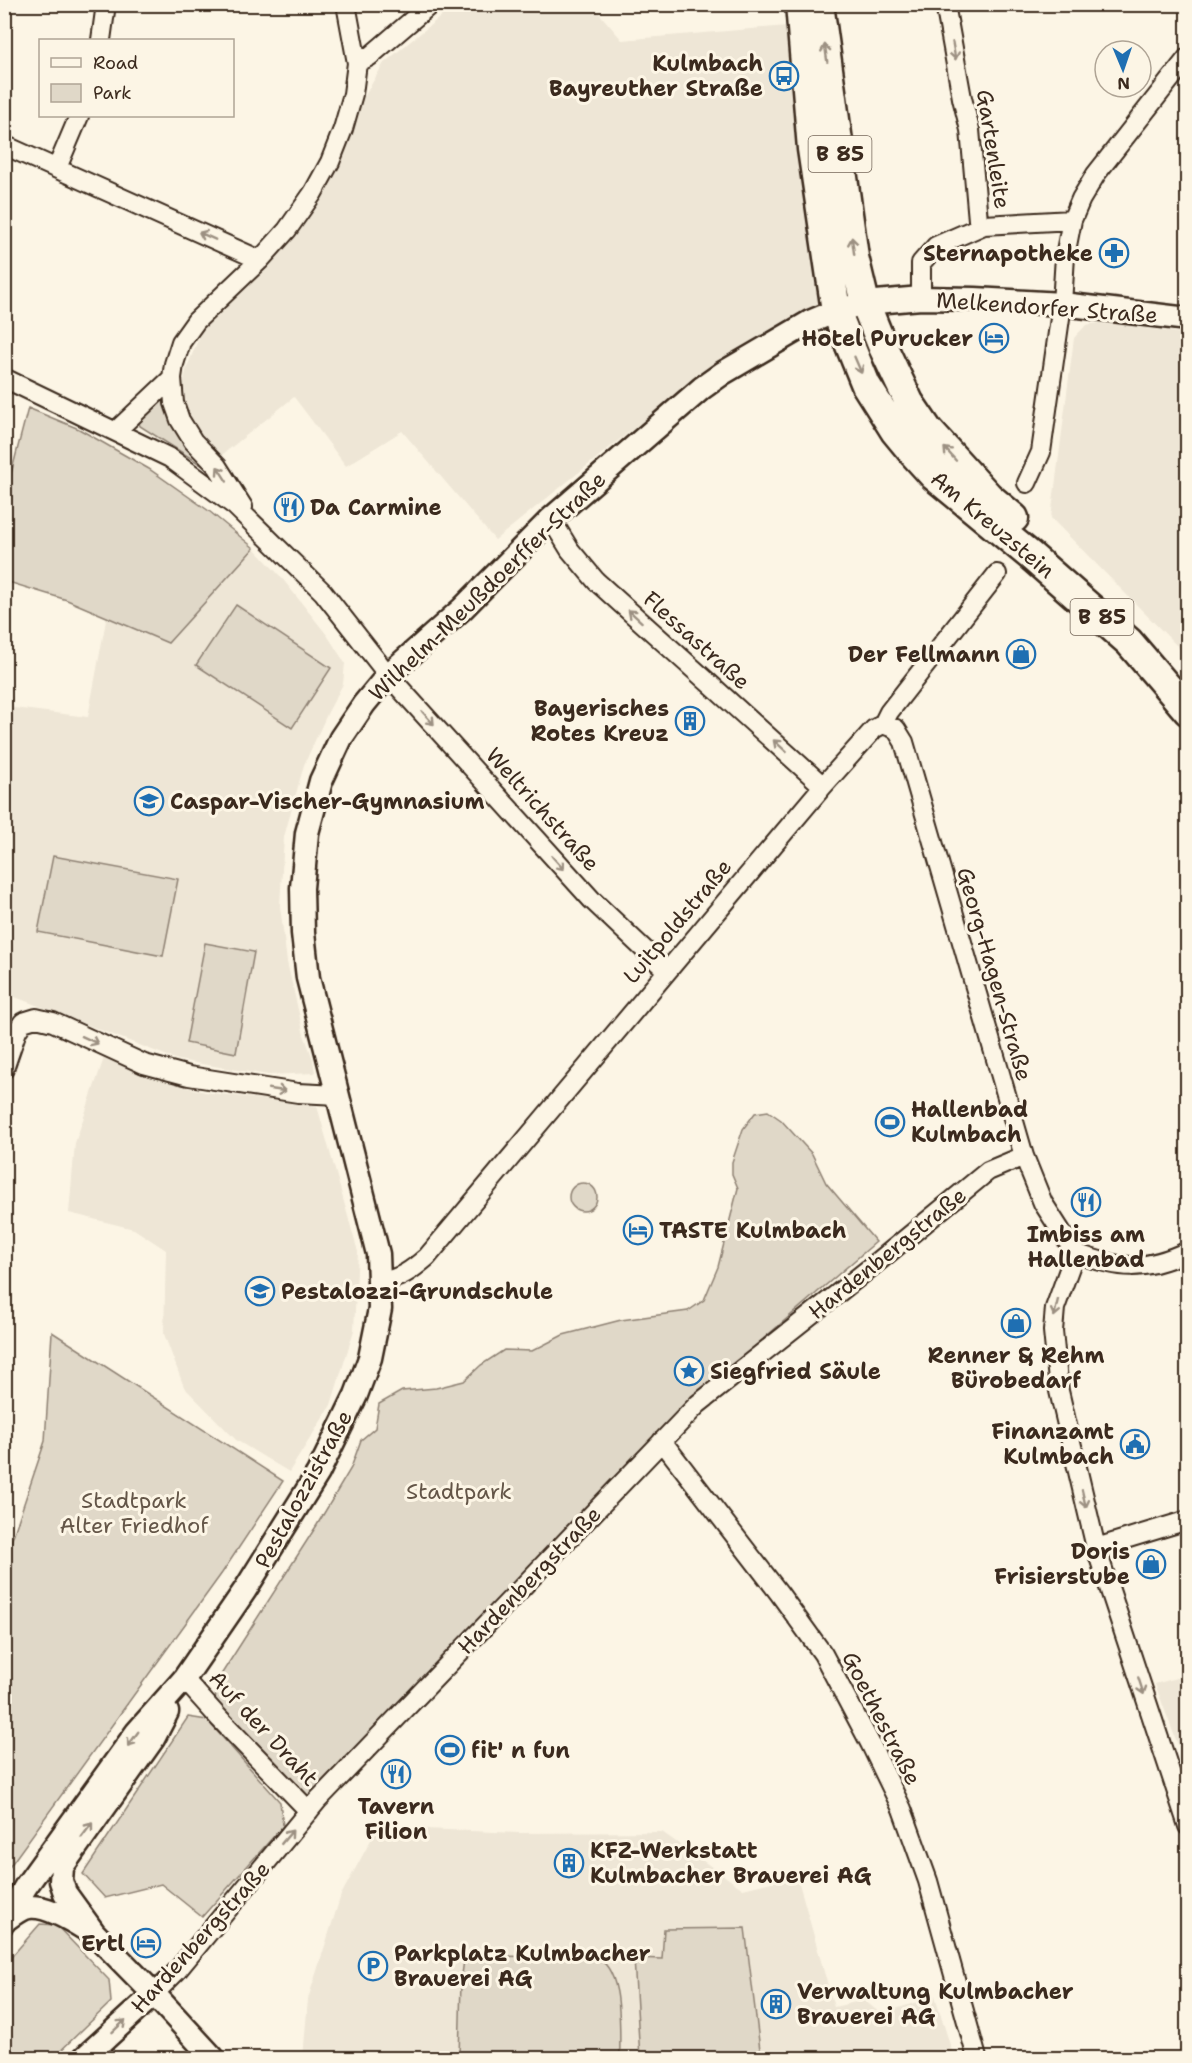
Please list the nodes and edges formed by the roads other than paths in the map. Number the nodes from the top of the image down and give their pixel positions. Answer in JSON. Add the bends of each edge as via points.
{"nodes":[{"id":1,"x":106,"y":4,"type":"edge"},
{"id":2,"x":346,"y":4,"type":"edge"},
{"id":3,"x":431,"y":4,"type":"edge"},
{"id":4,"x":800,"y":4,"type":"edge"},
{"id":5,"x":819,"y":4,"type":"edge"},
{"id":6,"x":945,"y":4,"type":"edge"},
{"id":7,"x":101,"y":39,"type":"edge"},
{"id":8,"x":1188,"y":57,"type":"edge"},
{"id":9,"x":357,"y":63,"type":"junction"},
{"id":10,"x":79,"y":117,"type":"edge"},
{"id":11,"x":4,"y":145,"type":"edge"},
{"id":12,"x":57,"y":168,"type":"junction"},
{"id":13,"x":1072,"y":220,"type":"junction"},
{"id":14,"x":984,"y":225,"type":"junction"},
{"id":15,"x":260,"y":260,"type":"junction"},
{"id":16,"x":921,"y":298,"type":"junction"},
{"id":17,"x":865,"y":303,"type":"junction"},
{"id":18,"x":1062,"y":304,"type":"junction"},
{"id":19,"x":836,"y":311,"type":"junction"},
{"id":20,"x":1188,"y":319,"type":"edge"},
{"id":21,"x":4,"y":378,"type":"edge"},
{"id":22,"x":172,"y":378,"type":"junction"},
{"id":23,"x":116,"y":431,"type":"junction"},
{"id":24,"x":1027,"y":483,"type":"dead end"},
{"id":25,"x":551,"y":519,"type":"junction"},
{"id":26,"x":253,"y":524,"type":"junction"},
{"id":27,"x":997,"y":574,"type":"dead end"},
{"id":28,"x":388,"y":675,"type":"junction"},
{"id":29,"x":1188,"y":682,"type":"edge"},
{"id":30,"x":1188,"y":711,"type":"edge"},
{"id":31,"x":883,"y":724,"type":"junction"},
{"id":32,"x":823,"y":786,"type":"junction"},
{"id":33,"x":667,"y":970,"type":"junction"},
{"id":34,"x":4,"y":1070,"type":"edge"},
{"id":35,"x":338,"y":1095,"type":"junction"},
{"id":36,"x":1023,"y":1156,"type":"junction"},
{"id":37,"x":1188,"y":1251,"type":"edge"},
{"id":38,"x":1075,"y":1253,"type":"junction"},
{"id":39,"x":380,"y":1282,"type":"junction"},
{"id":40,"x":662,"y":1441,"type":"junction"},
{"id":41,"x":1188,"y":1520,"type":"edge"},
{"id":42,"x":1096,"y":1548,"type":"junction"},
{"id":43,"x":184,"y":1678,"type":"junction"},
{"id":44,"x":309,"y":1811,"type":"junction"},
{"id":45,"x":1188,"y":1826,"type":"edge"},
{"id":46,"x":6,"y":1920,"type":"edge"},
{"id":47,"x":94,"y":1933,"type":"junction"},
{"id":48,"x":154,"y":1994,"type":"junction"},
{"id":49,"x":84,"y":2058,"type":"edge"},
{"id":50,"x":213,"y":2058,"type":"edge"},
{"id":51,"x":976,"y":2058,"type":"edge"}],
"edges":[{"from":1,"to":7,"type":"street"},
{"from":2,"to":9,"type":"street"},
{"from":3,"to":9,"type":"street"},
{"from":4,"to":19,"type":"main road","number":"B 85","via":[[812,150]]},
{"from":17,"to":5,"type":"main road","number":"B 85","one_way":true,"via":[[854,256]]},
{"from":6,"to":14,"type":"street","name":"Gartenleite","one_way":true,"via":[[970,130],[978,220]]},
{"from":8,"to":13,"type":"street","via":[[1096,174]]},
{"from":9,"to":15,"type":"street","via":[[346,120],[330,162],[287,230]]},
{"from":10,"to":12,"type":"street"},
{"from":11,"to":12,"type":"street"},
{"from":15,"to":12,"type":"street","one_way":true},
{"from":13,"to":14,"type":"street"},
{"from":13,"to":18,"type":"street"},
{"from":14,"to":16,"type":"street","name":"Gartenleite","via":[[936,246],[921,262]]},
{"from":15,"to":22,"type":"street","via":[[196,321],[181,342]]},
{"from":16,"to":17,"type":"street","name":"Melkendorfer Straße"},
{"from":16,"to":18,"type":"street","name":"Melkendorfer Straße"},
{"from":17,"to":19,"type":"street","name":"Melkendorfer Straße"},
{"from":29,"to":17,"type":"main road","name":"Am Kreuzstein","number":"B 85","one_way":true,"via":[[1140,629],[989,498],[928,430],[909,402]]},
{"from":18,"to":20,"type":"street","name":"Melkendorfer Straße"},
{"from":18,"to":24,"type":"street","via":[[1041,452]]},
{"from":19,"to":25,"type":"street","name":"Wilhelm-Meußdoerffer-Straße","via":[[804,325],[702,388]]},
{"from":19,"to":30,"type":"main road","name":"Am Kreuzstein","number":"B 85","one_way":true,"via":[[866,385],[914,454],[934,476],[1129,642]]},
{"from":21,"to":23,"type":"street"},
{"from":22,"to":23,"type":"street"},
{"from":26,"to":22,"type":"street","one_way":true,"via":[[217,466],[193,441],[180,420]]},
{"from":23,"to":26,"type":"street","via":[[170,458]]},
{"from":25,"to":28,"type":"street","name":"Wilhelm-Meußdoerffer-Straße","via":[[462,609]]},
{"from":32,"to":25,"type":"street","name":"Flessastraße","one_way":true,"via":[[596,581]]},
{"from":26,"to":28,"type":"street","name":"Weltrichstraße","via":[[323,592]]},
{"from":27,"to":31,"type":"street","name":"Luitpoldstraße"},
{"from":28,"to":33,"type":"street","name":"Weltrichstraße","one_way":true,"via":[[592,900]]},
{"from":28,"to":35,"type":"street","name":"Wilhelm-Meußdoerffer-Straße","via":[[341,738],[321,781],[307,833],[302,888],[307,966]]},
{"from":31,"to":32,"type":"street","name":"Luitpoldstraße"},
{"from":31,"to":36,"type":"street","name":"Georg-Hagen-Straße","via":[[896,729],[904,742]]},
{"from":32,"to":33,"type":"street","name":"Luitpoldstraße"},
{"from":33,"to":39,"type":"street","name":"Luitpoldstraße","via":[[427,1257],[410,1272],[393,1281]]},
{"from":34,"to":35,"type":"street","one_way":true,"via":[[17,1031],[23,1022],[36,1018],[144,1064],[189,1076],[298,1093]]},
{"from":35,"to":39,"type":"street","name":"Wilhelm-Meußdoerffer-Straße","via":[[374,1232]]},
{"from":36,"to":38,"type":"street","name":"Georg-Hagen-Straße","via":[[1042,1203]]},
{"from":36,"to":40,"type":"street","name":"Hardenbergstraße","via":[[988,1171],[698,1404]]},
{"from":37,"to":38,"type":"street","via":[[1152,1264],[1124,1267]]},
{"from":38,"to":42,"type":"street","one_way":true,"via":[[1055,1308],[1053,1331],[1059,1391]]},
{"from":39,"to":43,"type":"street","name":"Pestalozzistraße","via":[[380,1309],[369,1358],[340,1430],[288,1523]]},
{"from":40,"to":44,"type":"street","name":"Hardenbergstraße"},
{"from":40,"to":51,"type":"street","name":"Goethestraße","via":[[823,1654],[870,1743],[902,1809],[928,1881]]},
{"from":41,"to":42,"type":"street"},
{"from":42,"to":45,"type":"street","one_way":true},
{"from":43,"to":44,"type":"street","name":"Auf der Draht"},
{"from":43,"to":46,"type":"street","name":"Pestalozzistraße","one_way":true,"via":[[137,1732],[26,1886]]},
{"from":47,"to":43,"type":"street","name":"Pestalozzistraße","one_way":true,"via":[[65,1893],[62,1867],[153,1738]]},
{"from":48,"to":44,"type":"street","name":"Hardenbergstraße","one_way":true},
{"from":46,"to":47,"type":"street","via":[[25,1907],[42,1909]]},
{"from":47,"to":48,"type":"street"},
{"from":49,"to":48,"type":"street","name":"Hardenbergstraße","one_way":true},
{"from":48,"to":50,"type":"street"}]}
